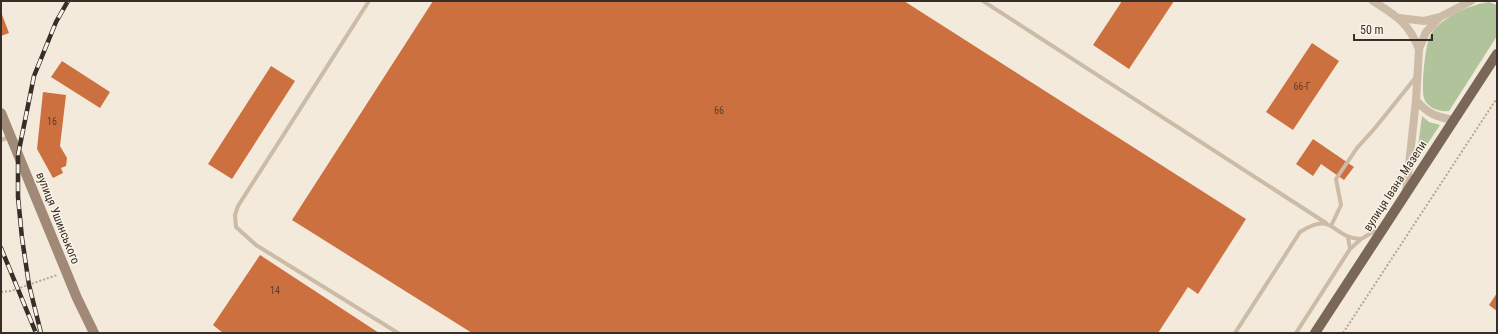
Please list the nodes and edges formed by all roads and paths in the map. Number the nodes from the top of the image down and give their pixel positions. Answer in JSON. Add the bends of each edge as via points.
{"nodes":[{"id":1,"x":369,"y":1,"type":"edge"},
{"id":2,"x":983,"y":1,"type":"edge"},
{"id":3,"x":1373,"y":1,"type":"edge"},
{"id":4,"x":1471,"y":1,"type":"edge"},
{"id":5,"x":1440,"y":17,"type":"junction"},
{"id":6,"x":1399,"y":18,"type":"junction"},
{"id":7,"x":1419,"y":49,"type":"junction"},
{"id":8,"x":1497,"y":54,"type":"edge"},
{"id":9,"x":1418,"y":74,"type":"junction"},
{"id":10,"x":1497,"y":98,"type":"edge"},
{"id":11,"x":1416,"y":100,"type":"junction"},
{"id":12,"x":1,"y":113,"type":"edge"},
{"id":13,"x":1454,"y":120,"type":"junction"},
{"id":14,"x":6,"y":138,"type":"edge"},
{"id":15,"x":1406,"y":193,"type":"junction"},
{"id":16,"x":1326,"y":223,"type":"junction"},
{"id":17,"x":1331,"y":226,"type":"junction"},
{"id":18,"x":1384,"y":226,"type":"junction"},
{"id":19,"x":1348,"y":237,"type":"junction"},
{"id":20,"x":1361,"y":239,"type":"junction"},
{"id":21,"x":1350,"y":249,"type":"junction"},
{"id":22,"x":66,"y":272,"type":"junction"},
{"id":23,"x":1,"y":292,"type":"edge"},
{"id":24,"x":94,"y":333,"type":"edge"},
{"id":25,"x":398,"y":333,"type":"edge"},
{"id":26,"x":1235,"y":333,"type":"edge"},
{"id":27,"x":1296,"y":333,"type":"edge"},
{"id":28,"x":1315,"y":333,"type":"edge"},
{"id":29,"x":1343,"y":333,"type":"edge"}],
"edges":[{"from":1,"to":25,"type":"lane","via":[[238,206],[235,215],[236,227],[256,245]]},
{"from":2,"to":16,"type":"lane"},
{"from":3,"to":6,"type":"street"},
{"from":4,"to":5,"type":"street"},
{"from":5,"to":6,"type":"street","via":[[1424,21]]},
{"from":5,"to":7,"type":"street","via":[[1426,32]]},
{"from":6,"to":7,"type":"street","via":[[1414,35]]},
{"from":7,"to":9,"type":"street"},
{"from":8,"to":13,"type":"main road","name":"вулиця Івана Мазепи"},
{"from":9,"to":11,"type":"street"},
{"from":9,"to":17,"type":"lane","via":[[1357,148],[1336,180],[1341,205]]},
{"from":10,"to":29,"type":"path"},
{"from":11,"to":13,"type":"street","via":[[1431,114]]},
{"from":11,"to":15,"type":"street"},
{"from":12,"to":14,"type":"street","name":"вулиця Ушинського"},
{"from":13,"to":15,"type":"main road","name":"вулиця Івана Мазепи"},
{"from":14,"to":22,"type":"street","name":"вулиця Ушинського"},
{"from":15,"to":18,"type":"main road","name":"вулиця Івана Мазепи"},
{"from":16,"to":17,"type":"lane"},
{"from":16,"to":26,"type":"lane","via":[[1317,223],[1300,232]]},
{"from":17,"to":19,"type":"lane"},
{"from":18,"to":20,"type":"lane"},
{"from":18,"to":28,"type":"main road","name":"вулиця Івана Мазепи"},
{"from":19,"to":20,"type":"lane"},
{"from":19,"to":21,"type":"lane"},
{"from":20,"to":21,"type":"lane"},
{"from":21,"to":27,"type":"lane"},
{"from":22,"to":23,"type":"path"},
{"from":22,"to":24,"type":"street","name":"вулиця Ушинського"}]}
